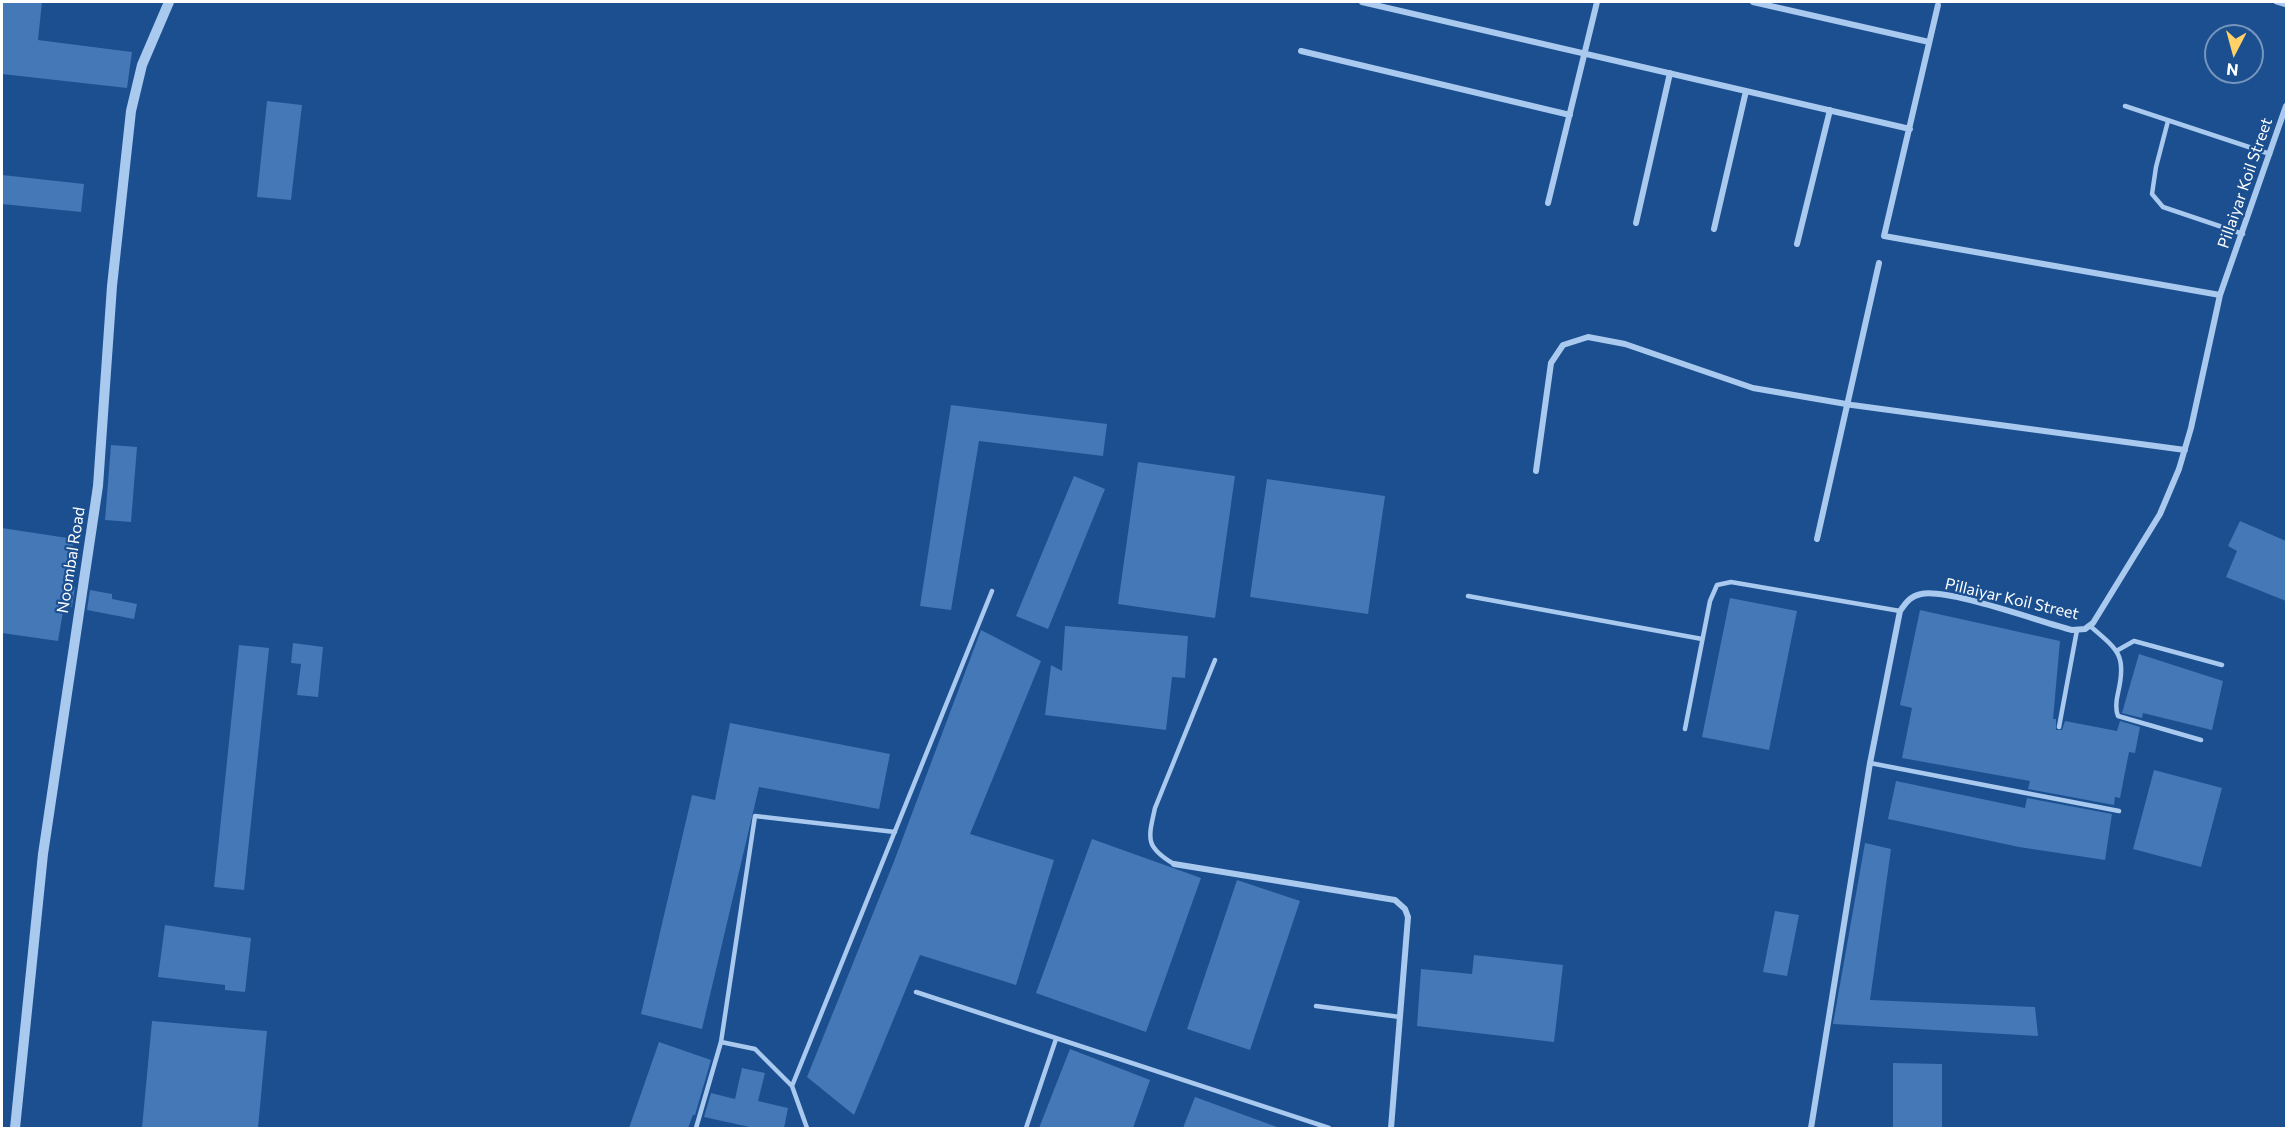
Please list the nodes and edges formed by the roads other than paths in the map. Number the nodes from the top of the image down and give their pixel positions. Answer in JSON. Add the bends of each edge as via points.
{"nodes":[{"id":1,"x":169,"y":2,"type":"edge"},
{"id":2,"x":1362,"y":2,"type":"edge"},
{"id":3,"x":1597,"y":2,"type":"edge"},
{"id":4,"x":1753,"y":2,"type":"edge"},
{"id":5,"x":2276,"y":2,"type":"edge"},
{"id":6,"x":1938,"y":5,"type":"dead end"},
{"id":7,"x":2286,"y":5,"type":"edge"},
{"id":8,"x":1929,"y":42,"type":"junction"},
{"id":9,"x":1301,"y":51,"type":"dead end"},
{"id":10,"x":1584,"y":53,"type":"junction"},
{"id":11,"x":1670,"y":73,"type":"junction"},
{"id":12,"x":1746,"y":91,"type":"junction"},
{"id":13,"x":2124,"y":106,"type":"dead end"},
{"id":14,"x":2286,"y":106,"type":"edge"},
{"id":15,"x":1830,"y":110,"type":"junction"},
{"id":16,"x":1570,"y":115,"type":"junction"},
{"id":17,"x":2168,"y":121,"type":"junction"},
{"id":18,"x":1910,"y":129,"type":"junction"},
{"id":19,"x":2270,"y":154,"type":"junction"},
{"id":20,"x":1548,"y":203,"type":"dead end"},
{"id":21,"x":1636,"y":223,"type":"dead end"},
{"id":22,"x":1714,"y":229,"type":"dead end"},
{"id":23,"x":2243,"y":234,"type":"junction"},
{"id":24,"x":1797,"y":244,"type":"dead end"},
{"id":25,"x":1880,"y":262,"type":"dead end"},
{"id":26,"x":2220,"y":295,"type":"junction"},
{"id":27,"x":1848,"y":404,"type":"junction"},
{"id":28,"x":2185,"y":450,"type":"junction"},
{"id":29,"x":1536,"y":471,"type":"dead end"},
{"id":30,"x":1817,"y":539,"type":"dead end"},
{"id":31,"x":992,"y":591,"type":"dead end"},
{"id":32,"x":1468,"y":596,"type":"dead end"},
{"id":33,"x":1900,"y":611,"type":"junction"},
{"id":34,"x":2090,"y":626,"type":"junction"},
{"id":35,"x":2077,"y":630,"type":"junction"},
{"id":36,"x":1702,"y":639,"type":"junction"},
{"id":37,"x":2118,"y":650,"type":"junction"},
{"id":38,"x":1215,"y":660,"type":"dead end"},
{"id":39,"x":2222,"y":665,"type":"dead end"},
{"id":40,"x":2059,"y":727,"type":"dead end"},
{"id":41,"x":1685,"y":729,"type":"dead end"},
{"id":42,"x":2201,"y":740,"type":"dead end"},
{"id":43,"x":1870,"y":763,"type":"junction"},
{"id":44,"x":2119,"y":811,"type":"dead end"},
{"id":45,"x":895,"y":832,"type":"junction"},
{"id":46,"x":1174,"y":864,"type":"joint"},
{"id":47,"x":916,"y":992,"type":"dead end"},
{"id":48,"x":1316,"y":1006,"type":"dead end"},
{"id":49,"x":1400,"y":1017,"type":"junction"},
{"id":50,"x":1056,"y":1039,"type":"junction"},
{"id":51,"x":721,"y":1042,"type":"junction"},
{"id":52,"x":792,"y":1086,"type":"junction"},
{"id":53,"x":15,"y":1128,"type":"edge"},
{"id":54,"x":696,"y":1128,"type":"edge"},
{"id":55,"x":807,"y":1128,"type":"edge"},
{"id":56,"x":1026,"y":1128,"type":"edge"},
{"id":57,"x":1329,"y":1128,"type":"edge"},
{"id":58,"x":1391,"y":1128,"type":"edge"},
{"id":59,"x":1811,"y":1128,"type":"edge"}],
"edges":[{"from":1,"to":53,"type":"street","name":"Noombal Road","via":[[142,65],[131,111],[112,286],[98,486],[45,842]]},
{"from":2,"to":10,"type":"street"},
{"from":3,"to":10,"type":"street"},
{"from":4,"to":8,"type":"street"},
{"from":5,"to":7,"type":"lane"},
{"from":6,"to":8,"type":"street"},
{"from":8,"to":18,"type":"street"},
{"from":9,"to":16,"type":"street"},
{"from":10,"to":11,"type":"street"},
{"from":10,"to":16,"type":"street"},
{"from":11,"to":12,"type":"street"},
{"from":11,"to":21,"type":"street"},
{"from":12,"to":15,"type":"street"},
{"from":12,"to":22,"type":"street"},
{"from":13,"to":17,"type":"lane"},
{"from":14,"to":19,"type":"street","name":"Pillaiyar Koil Street"},
{"from":15,"to":18,"type":"street"},
{"from":15,"to":24,"type":"street"},
{"from":16,"to":20,"type":"street"},
{"from":17,"to":19,"type":"lane"},
{"from":17,"to":23,"type":"lane","via":[[2152,194],[2163,207]]},
{"from":18,"to":26,"type":"street","via":[[1884,236]]},
{"from":19,"to":23,"type":"street","name":"Pillaiyar Koil Street"},
{"from":23,"to":26,"type":"street","name":"Pillaiyar Koil Street"},
{"from":25,"to":27,"type":"street"},
{"from":26,"to":28,"type":"street","name":"Pillaiyar Koil Street"},
{"from":27,"to":28,"type":"street"},
{"from":27,"to":29,"type":"street","via":[[1753,388],[1625,344],[1588,337],[1563,345],[1551,363]]},
{"from":27,"to":30,"type":"street"},
{"from":28,"to":34,"type":"street","name":"Pillaiyar Koil Street","via":[[2160,514]]},
{"from":31,"to":45,"type":"lane"},
{"from":32,"to":36,"type":"lane"},
{"from":33,"to":35,"type":"street","name":"Pillaiyar Koil Street","via":[[1912,597],[1926,593]]},
{"from":33,"to":36,"type":"lane","via":[[1731,582],[1717,585]]},
{"from":33,"to":43,"type":"street"},
{"from":34,"to":35,"type":"street","name":"Pillaiyar Koil Street"},
{"from":34,"to":37,"type":"lane"},
{"from":35,"to":40,"type":"lane"},
{"from":36,"to":41,"type":"lane"},
{"from":37,"to":39,"type":"lane","via":[[2134,641]]},
{"from":37,"to":42,"type":"lane","via":[[2124,671],[2115,709],[2118,716]]},
{"from":38,"to":46,"type":"lane","via":[[1155,808],[1150,830],[1151,846]]},
{"from":43,"to":44,"type":"lane"},
{"from":43,"to":59,"type":"street"},
{"from":45,"to":51,"type":"lane","via":[[755,816]]},
{"from":45,"to":52,"type":"lane"},
{"from":46,"to":49,"type":"street","via":[[1395,900],[1408,917]]},
{"from":47,"to":50,"type":"lane"},
{"from":48,"to":49,"type":"lane"},
{"from":49,"to":58,"type":"street"},
{"from":50,"to":56,"type":"lane"},
{"from":50,"to":57,"type":"lane"},
{"from":51,"to":52,"type":"lane","via":[[755,1049]]},
{"from":51,"to":54,"type":"lane"},
{"from":52,"to":55,"type":"lane"}]}
